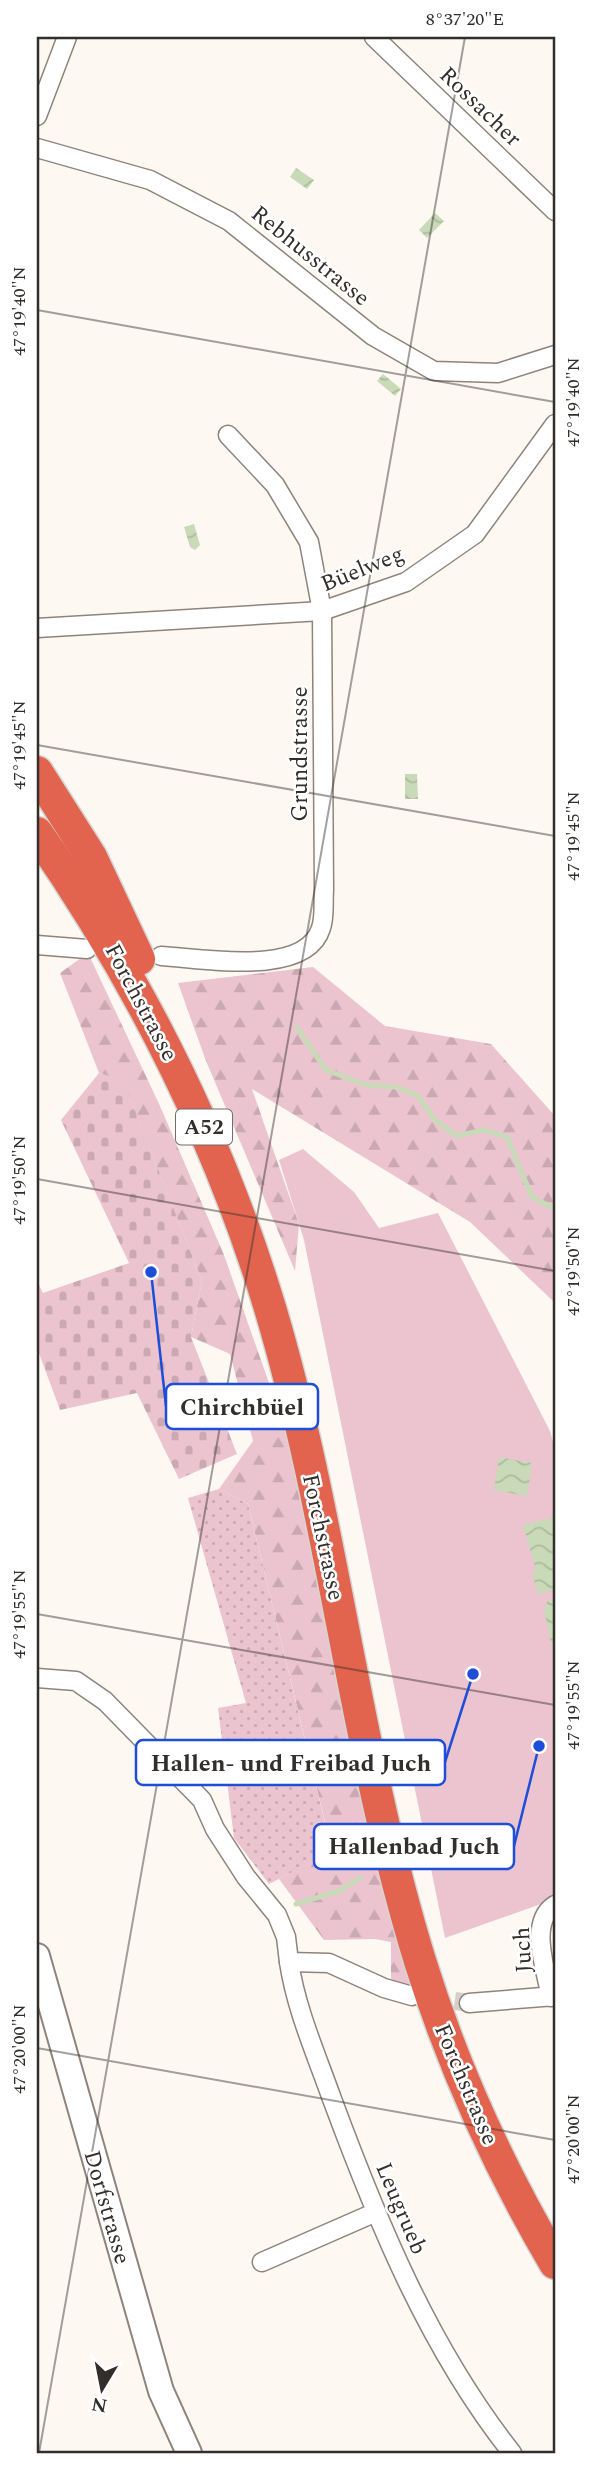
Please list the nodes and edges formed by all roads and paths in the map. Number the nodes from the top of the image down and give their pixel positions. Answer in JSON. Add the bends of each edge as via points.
{"nodes":[{"id":1,"x":67,"y":37,"type":"edge"},
{"id":2,"x":374,"y":37,"type":"edge"},
{"id":3,"x":37,"y":116,"type":"edge"},
{"id":4,"x":37,"y":148,"type":"edge"},
{"id":5,"x":555,"y":211,"type":"edge"},
{"id":6,"x":555,"y":355,"type":"edge"},
{"id":7,"x":555,"y":424,"type":"edge"},
{"id":8,"x":228,"y":435,"type":"dead end"},
{"id":9,"x":322,"y":611,"type":"junction"},
{"id":10,"x":37,"y":628,"type":"edge"},
{"id":11,"x":37,"y":772,"type":"edge"},
{"id":12,"x":37,"y":811,"type":"edge"},
{"id":13,"x":37,"y":833,"type":"edge"},
{"id":14,"x":37,"y":868,"type":"edge"},
{"id":15,"x":37,"y":945,"type":"edge"},
{"id":16,"x":87,"y":949,"type":"dead end"},
{"id":17,"x":161,"y":956,"type":"dead end"},
{"id":18,"x":148,"y":994,"type":"junction"},
{"id":19,"x":37,"y":1678,"type":"edge"},
{"id":20,"x":555,"y":1905,"type":"edge"},
{"id":21,"x":37,"y":1956,"type":"edge"},
{"id":22,"x":289,"y":1962,"type":"junction"},
{"id":23,"x":412,"y":1996,"type":"tunnel mouth"},
{"id":24,"x":553,"y":1996,"type":"edge"},
{"id":25,"x":469,"y":2003,"type":"tunnel mouth"},
{"id":26,"x":374,"y":2213,"type":"junction"},
{"id":27,"x":555,"y":2235,"type":"edge"},
{"id":28,"x":262,"y":2262,"type":"dead end"},
{"id":29,"x":555,"y":2263,"type":"edge"},
{"id":30,"x":189,"y":2453,"type":"edge"},
{"id":31,"x":512,"y":2453,"type":"edge"}],
"edges":[{"from":1,"to":3,"type":"street"},
{"from":2,"to":5,"type":"street","name":"Rossacher"},
{"from":4,"to":6,"type":"street","name":"Rebhusstrasse","via":[[150,180],[229,221],[373,336],[434,371],[498,373]]},
{"from":7,"to":9,"type":"street","name":"Büelweg","via":[[475,534],[406,582]]},
{"from":8,"to":9,"type":"street","name":"Grundstrasse","via":[[275,485],[309,542]]},
{"from":9,"to":10,"type":"street","name":"Büelweg"},
{"from":9,"to":17,"type":"street","name":"Grundstrasse","via":[[321,929],[309,947],[282,961]]},
{"from":11,"to":18,"type":"highway","via":[[96,867]]},
{"from":12,"to":18,"type":"highway","name":"Forchstrasse","number":"A52","via":[[107,913]]},
{"from":13,"to":18,"type":"highway","name":"Forchstrasse","number":"A52"},
{"from":14,"to":18,"type":"highway"},
{"from":15,"to":16,"type":"street"},
{"from":18,"to":27,"type":"highway","name":"Forchstrasse","number":"A52","via":[[225,1140],[281,1296],[407,1860],[441,1981],[486,2099]]},
{"from":18,"to":29,"type":"highway","name":"Forchstrasse","number":"A52","via":[[215,1153],[271,1310],[391,1852],[427,1984],[478,2116]]},
{"from":19,"to":22,"type":"street","name":"Leugrueb","via":[[76,1681],[105,1701],[202,1800],[215,1829],[276,1915],[286,1937]]},
{"from":20,"to":24,"type":"street","name":"Juch","via":[[545,1913],[540,1928]]},
{"from":21,"to":30,"type":"street","name":"Dorfstrasse","via":[[161,2391]]},
{"from":22,"to":23,"type":"street","via":[[330,1963]]},
{"from":22,"to":26,"type":"street","name":"Leugrueb","via":[[303,2020]]},
{"from":24,"to":25,"type":"street"},
{"from":26,"to":28,"type":"street"},
{"from":26,"to":31,"type":"street","name":"Leugrueb","via":[[430,2328]]}]}
